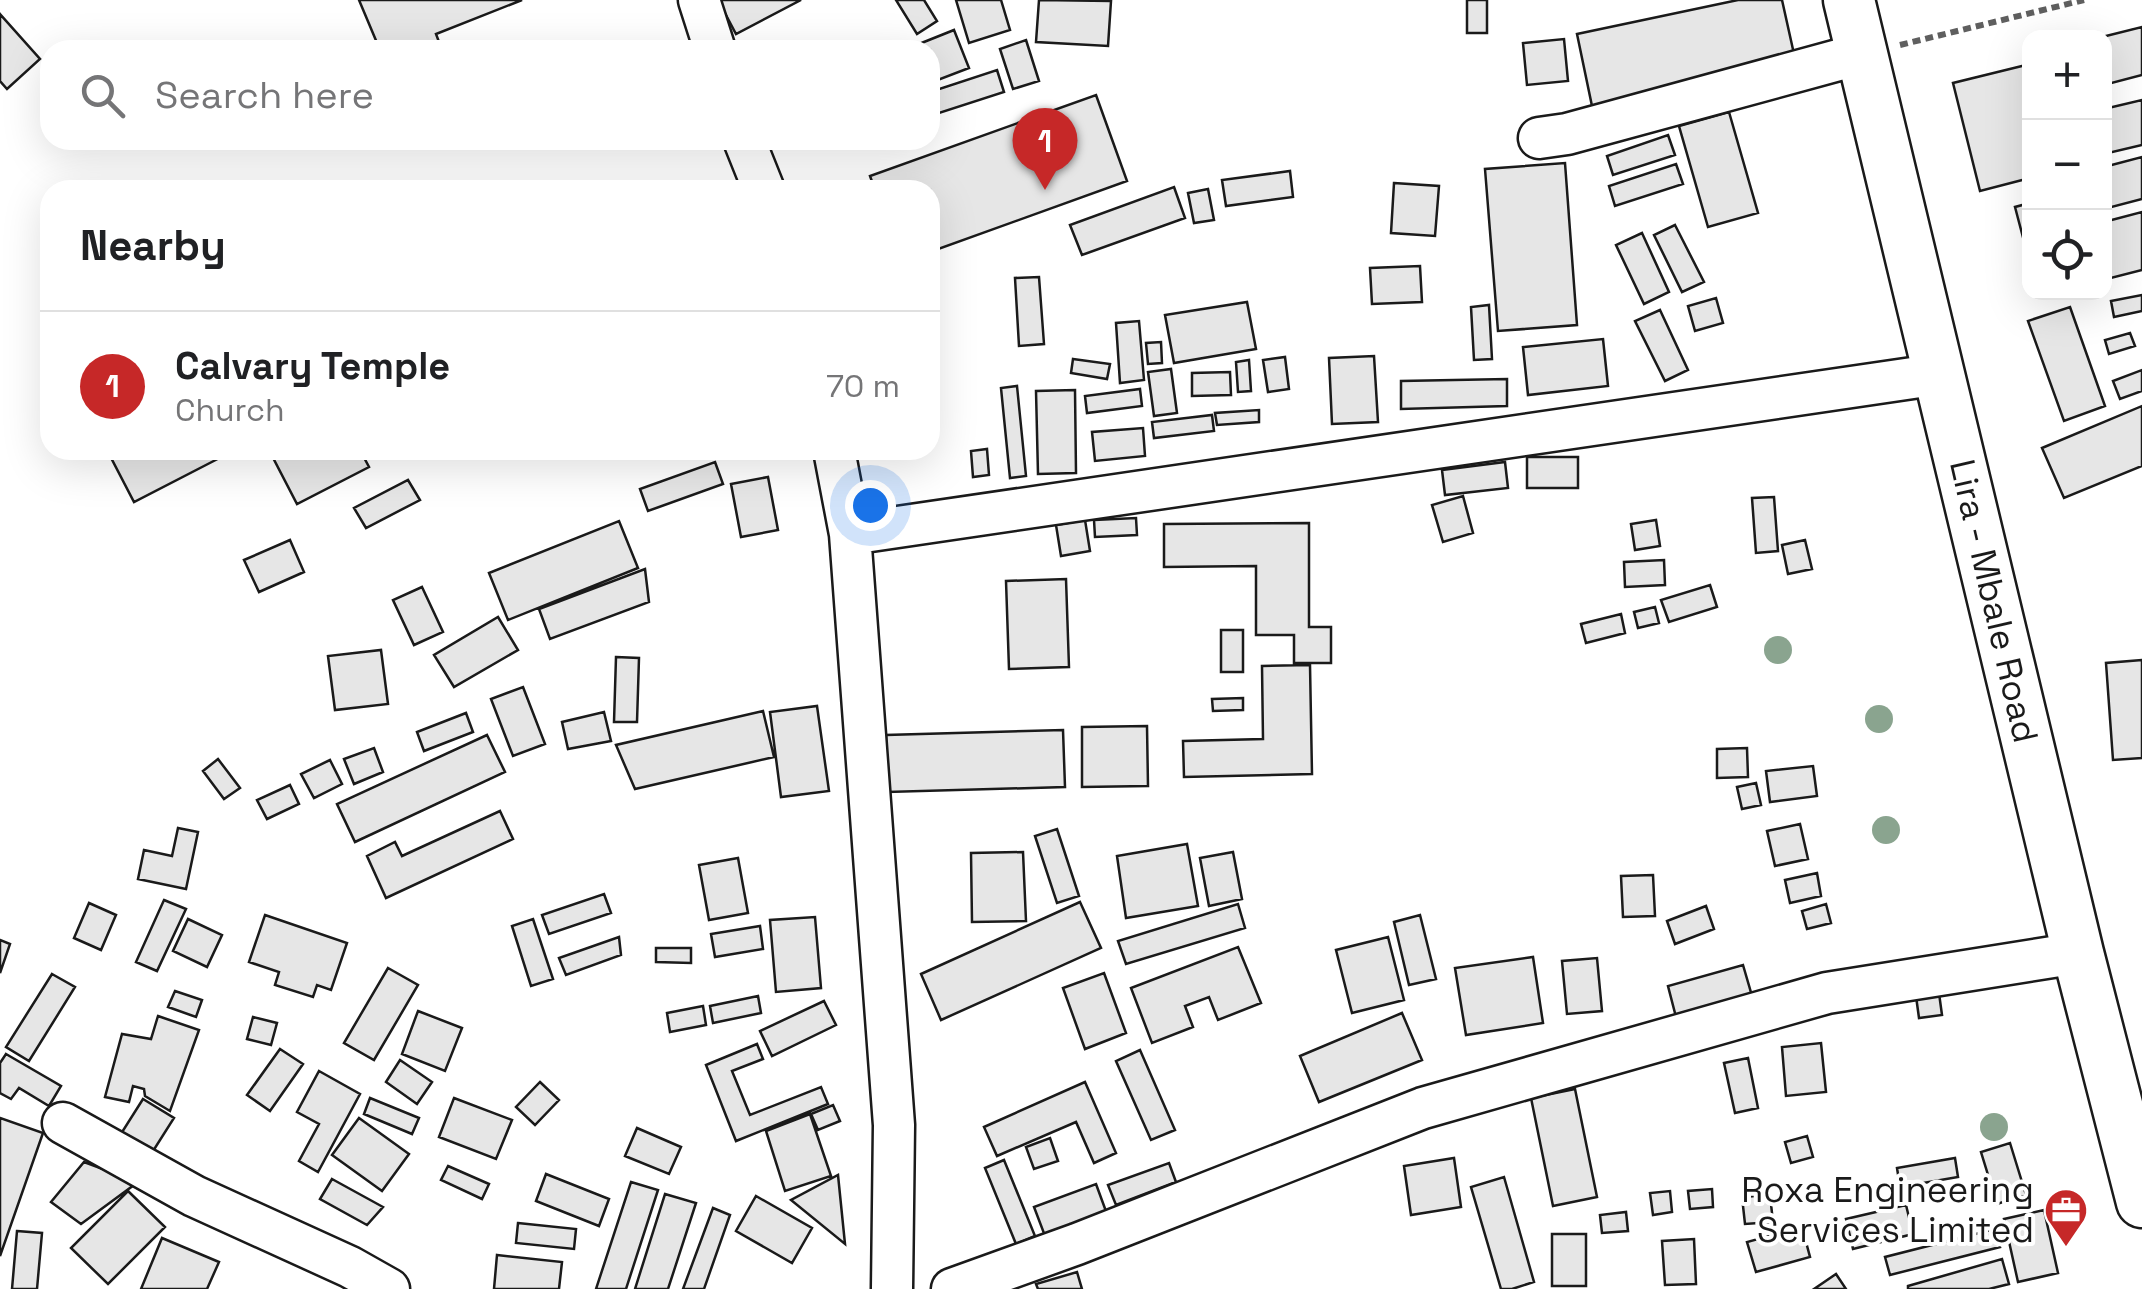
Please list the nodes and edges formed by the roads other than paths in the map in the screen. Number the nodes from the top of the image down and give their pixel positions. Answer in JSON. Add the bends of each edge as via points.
{"nodes":[{"id":1,"x":699,"y":0,"type":"edge"},
{"id":2,"x":1849,"y":0,"type":"edge"},
{"id":3,"x":711,"y":40,"type":"edge"},
{"id":4,"x":1864,"y":53,"type":"junction"},
{"id":5,"x":1539,"y":138,"type":"dead end"},
{"id":6,"x":748,"y":150,"type":"edge"},
{"id":7,"x":760,"y":180,"type":"edge"},
{"id":8,"x":1940,"y":374,"type":"junction"},
{"id":9,"x":836,"y":460,"type":"edge"},
{"id":10,"x":850,"y":534,"type":"junction"},
{"id":11,"x":2078,"y":953,"type":"junction"},
{"id":12,"x":63,"y":1123,"type":"dead end"},
{"id":13,"x":2142,"y":1202,"type":"edge"},
{"id":14,"x":389,"y":1289,"type":"edge"},
{"id":15,"x":892,"y":1289,"type":"edge"},
{"id":16,"x":952,"y":1289,"type":"edge"}],
"edges":[{"from":1,"to":3,"type":"street"},
{"from":2,"to":4,"type":"main road","name":"Lira - Mbale Road"},
{"from":4,"to":5,"type":"street"},
{"from":4,"to":8,"type":"main road","name":"Lira - Mbale Road"},
{"from":6,"to":7,"type":"street"},
{"from":8,"to":10,"type":"street"},
{"from":8,"to":11,"type":"main road","name":"Lira - Mbale Road"},
{"from":9,"to":10,"type":"street"},
{"from":10,"to":15,"type":"street","via":[[894,1125]]},
{"from":11,"to":13,"type":"main road","name":"Lira - Mbale Road"},
{"from":11,"to":16,"type":"street","via":[[1828,993],[1459,1097]]},
{"from":12,"to":14,"type":"street","via":[[194,1196]]}]}
